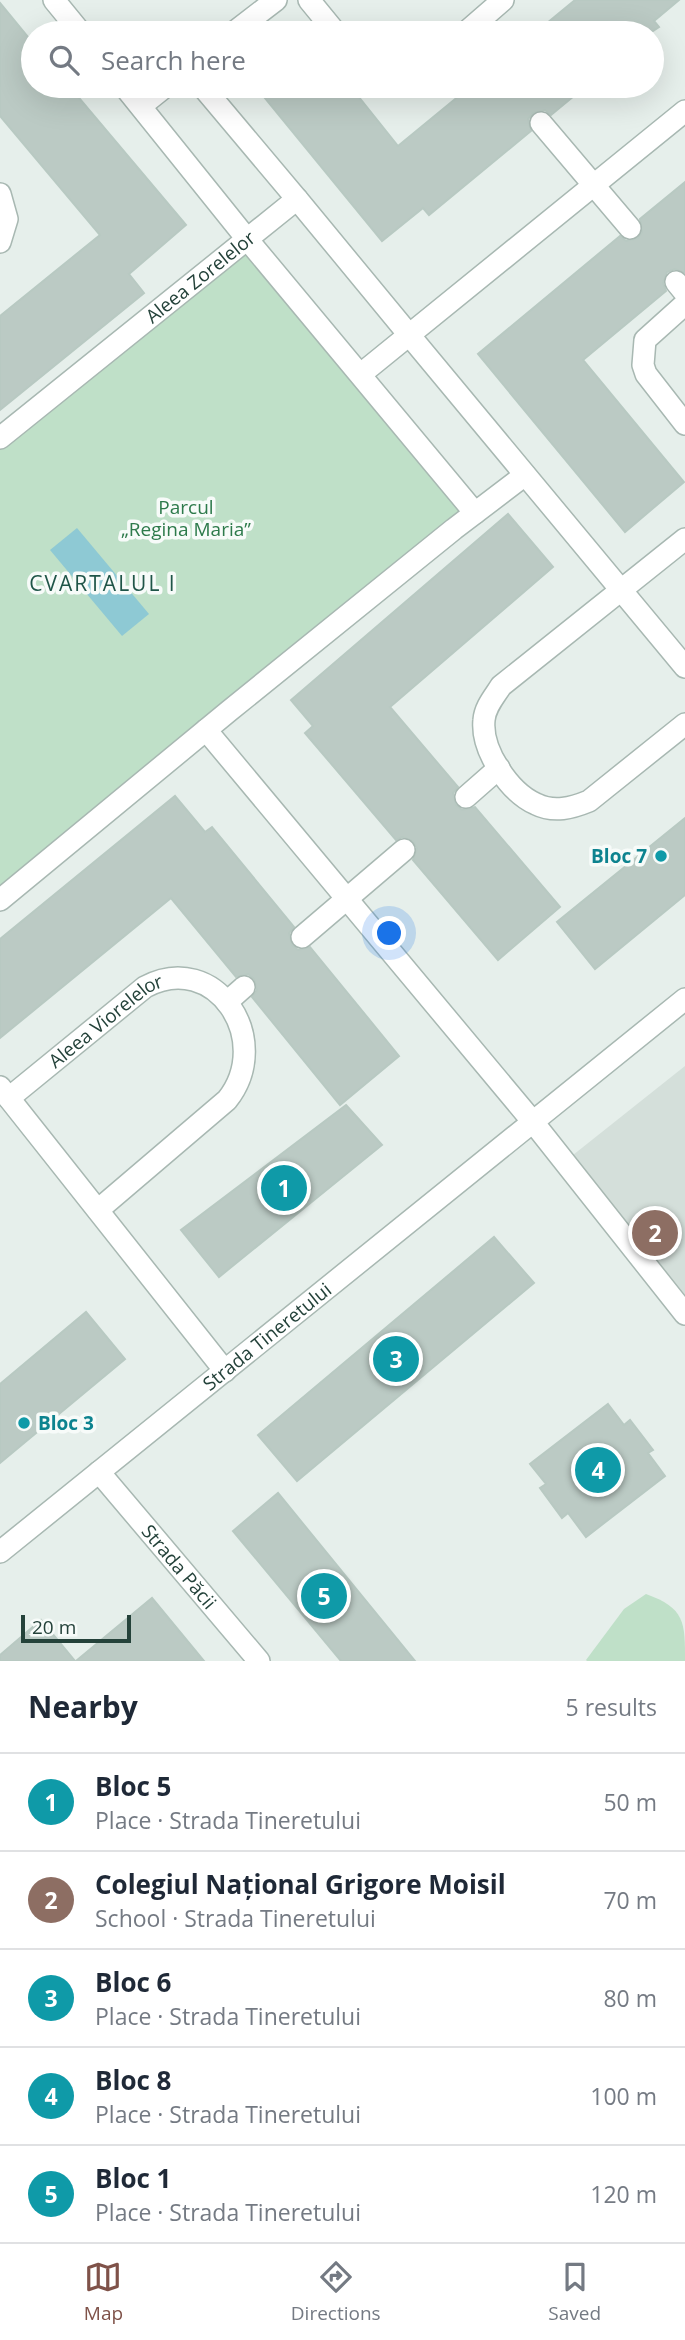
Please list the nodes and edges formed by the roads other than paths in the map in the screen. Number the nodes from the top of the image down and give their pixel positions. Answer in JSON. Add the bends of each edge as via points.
{"nodes":[{"id":1,"x":54,"y":0,"type":"edge"},
{"id":2,"x":276,"y":0,"type":"edge"},
{"id":3,"x":309,"y":0,"type":"edge"},
{"id":4,"x":503,"y":0,"type":"edge"},
{"id":5,"x":71,"y":21,"type":"edge"},
{"id":6,"x":249,"y":21,"type":"edge"},
{"id":7,"x":326,"y":21,"type":"edge"},
{"id":8,"x":479,"y":21,"type":"edge"},
{"id":9,"x":134,"y":98,"type":"edge"},
{"id":10,"x":151,"y":98,"type":"edge"},
{"id":11,"x":212,"y":98,"type":"edge"},
{"id":12,"x":141,"y":106,"type":"junction"},
{"id":13,"x":685,"y":111,"type":"edge"},
{"id":14,"x":541,"y":123,"type":"dead end"},
{"id":15,"x":593,"y":185,"type":"junction"},
{"id":16,"x":0,"y":194,"type":"edge"},
{"id":17,"x":297,"y":199,"type":"junction"},
{"id":18,"x":630,"y":228,"type":"dead end"},
{"id":19,"x":247,"y":239,"type":"junction"},
{"id":20,"x":0,"y":242,"type":"edge"},
{"id":21,"x":685,"y":304,"type":"edge"},
{"id":22,"x":410,"y":337,"type":"junction"},
{"id":23,"x":361,"y":374,"type":"junction"},
{"id":24,"x":685,"y":424,"type":"edge"},
{"id":25,"x":0,"y":438,"type":"edge"},
{"id":26,"x":525,"y":475,"type":"junction"},
{"id":27,"x":475,"y":513,"type":"junction"},
{"id":28,"x":685,"y":539,"type":"edge"},
{"id":29,"x":621,"y":590,"type":"junction"},
{"id":30,"x":685,"y":667,"type":"edge"},
{"id":31,"x":685,"y":724,"type":"edge"},
{"id":32,"x":206,"y":730,"type":"junction"},
{"id":33,"x":499,"y":768,"type":"junction"},
{"id":34,"x":466,"y":797,"type":"dead end"},
{"id":35,"x":404,"y":850,"type":"dead end"},
{"id":36,"x":347,"y":899,"type":"junction"},
{"id":37,"x":0,"y":900,"type":"edge"},
{"id":38,"x":302,"y":937,"type":"dead end"},
{"id":39,"x":244,"y":987,"type":"dead end"},
{"id":40,"x":685,"y":999,"type":"edge"},
{"id":41,"x":227,"y":1002,"type":"junction"},
{"id":42,"x":4,"y":1093,"type":"edge"},
{"id":43,"x":533,"y":1122,"type":"junction"},
{"id":44,"x":98,"y":1210,"type":"junction"},
{"id":45,"x":685,"y":1314,"type":"edge"},
{"id":46,"x":225,"y":1371,"type":"junction"},
{"id":47,"x":99,"y":1472,"type":"junction"},
{"id":48,"x":0,"y":1552,"type":"edge"},
{"id":49,"x":258,"y":1661,"type":"edge"}],
"edges":[{"from":1,"to":5,"type":"street"},
{"from":2,"to":6,"type":"street"},
{"from":3,"to":7,"type":"street"},
{"from":4,"to":8,"type":"street"},
{"from":9,"to":12,"type":"street","name":"Aleea Zorelelor"},
{"from":10,"to":12,"type":"street"},
{"from":11,"to":17,"type":"street"},
{"from":12,"to":19,"type":"street","name":"Aleea Zorelelor"},
{"from":13,"to":15,"type":"street"},
{"from":14,"to":15,"type":"street"},
{"from":15,"to":18,"type":"street"},
{"from":15,"to":22,"type":"street"},
{"from":16,"to":20,"type":"street","via":[[7,219]]},
{"from":17,"to":19,"type":"street"},
{"from":17,"to":22,"type":"street"},
{"from":19,"to":23,"type":"street"},
{"from":19,"to":25,"type":"street","name":"Aleea Zorelelor"},
{"from":21,"to":24,"type":"street","via":[[645,340],[643,356],[646,374]]},
{"from":22,"to":23,"type":"street"},
{"from":22,"to":26,"type":"street"},
{"from":23,"to":27,"type":"street"},
{"from":26,"to":27,"type":"street"},
{"from":26,"to":29,"type":"street"},
{"from":27,"to":32,"type":"street"},
{"from":28,"to":29,"type":"street"},
{"from":29,"to":30,"type":"street"},
{"from":29,"to":33,"type":"street","via":[[501,686],[484,718],[484,739]]},
{"from":31,"to":33,"type":"street","via":[[589,801],[573,808],[538,806],[520,794]]},
{"from":32,"to":36,"type":"street"},
{"from":32,"to":37,"type":"street"},
{"from":33,"to":34,"type":"street"},
{"from":35,"to":36,"type":"street"},
{"from":36,"to":38,"type":"street"},
{"from":36,"to":43,"type":"street"},
{"from":39,"to":41,"type":"street"},
{"from":40,"to":43,"type":"street","name":"Strada Tineretului"},
{"from":41,"to":42,"type":"street","name":"Aleea Viorelelor","via":[[194,981],[156,981]]},
{"from":41,"to":44,"type":"street","via":[[239,1022],[245,1047],[236,1089]]},
{"from":42,"to":44,"type":"street"},
{"from":43,"to":45,"type":"street"},
{"from":43,"to":46,"type":"street","name":"Strada Tineretului"},
{"from":44,"to":46,"type":"street"},
{"from":46,"to":47,"type":"street","name":"Strada Tineretului"},
{"from":47,"to":48,"type":"street","name":"Strada Tineretului"},
{"from":47,"to":49,"type":"street","name":"Strada Păcii"}]}
